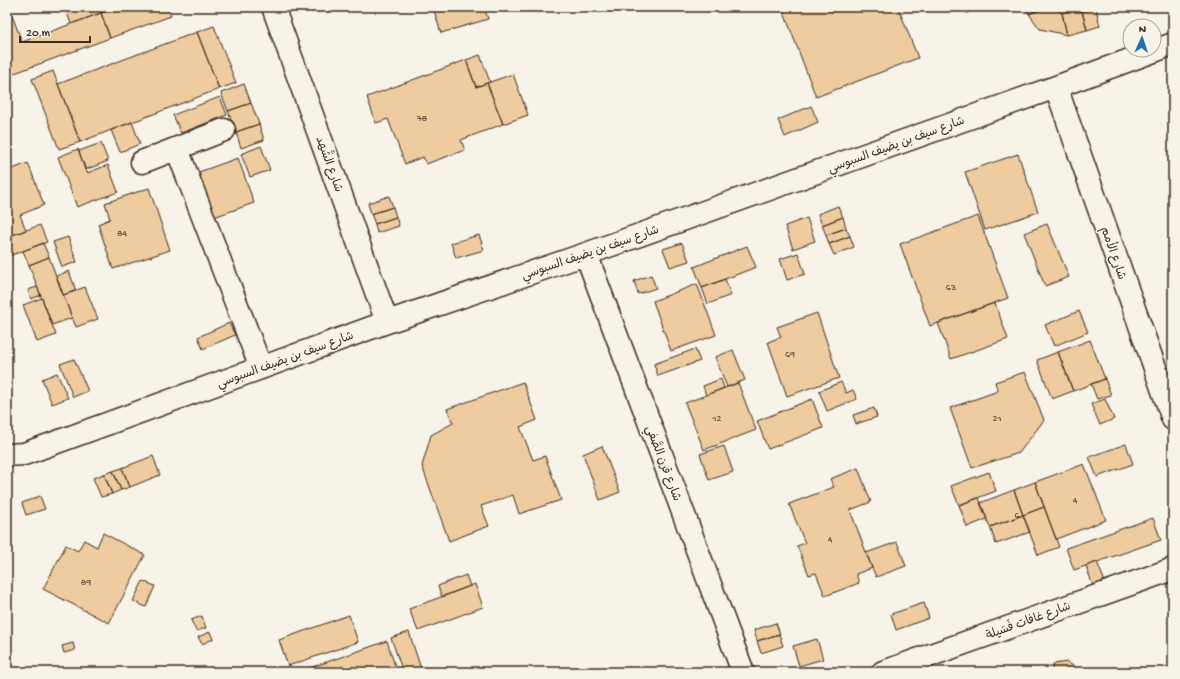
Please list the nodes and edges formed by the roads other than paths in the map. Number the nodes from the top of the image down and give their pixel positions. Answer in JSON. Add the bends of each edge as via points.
{"nodes":[{"id":1,"x":273,"y":7,"type":"edge"},
{"id":2,"x":1173,"y":44,"type":"edge"},
{"id":3,"x":1056,"y":87,"type":"junction"},
{"id":4,"x":224,"y":130,"type":"dead end"},
{"id":5,"x":177,"y":149,"type":"junction"},
{"id":6,"x":142,"y":162,"type":"dead end"},
{"id":7,"x":586,"y":254,"type":"junction"},
{"id":8,"x":387,"y":322,"type":"junction"},
{"id":9,"x":261,"y":368,"type":"junction"},
{"id":10,"x":1173,"y":419,"type":"edge"},
{"id":11,"x":7,"y":455,"type":"edge"},
{"id":12,"x":1173,"y":569,"type":"edge"},
{"id":13,"x":742,"y":672,"type":"edge"},
{"id":14,"x":883,"y":672,"type":"edge"}],
"edges":[{"from":1,"to":8,"type":"street","name":"شارع الشَّهد"},
{"from":2,"to":3,"type":"street","name":"شارع سيف بن يضيف السبوسي"},
{"from":3,"to":7,"type":"street","name":"شارع سيف بن يضيف السبوسي"},
{"from":3,"to":10,"type":"street","name":"شارع الأمم"},
{"from":4,"to":5,"type":"street"},
{"from":5,"to":6,"type":"street"},
{"from":5,"to":9,"type":"street"},
{"from":7,"to":8,"type":"street","name":"شارع سيف بن يضيف السبوسي"},
{"from":7,"to":13,"type":"street","name":"شارع قرن الصَّفي"},
{"from":8,"to":9,"type":"street","name":"شارع سيف بن يضيف السبوسي"},
{"from":9,"to":11,"type":"street","name":"شارع سيف بن يضيف السبوسي","via":[[24,454]]},
{"from":12,"to":14,"type":"street","name":"شارع غافات فَسَيلة"}]}
